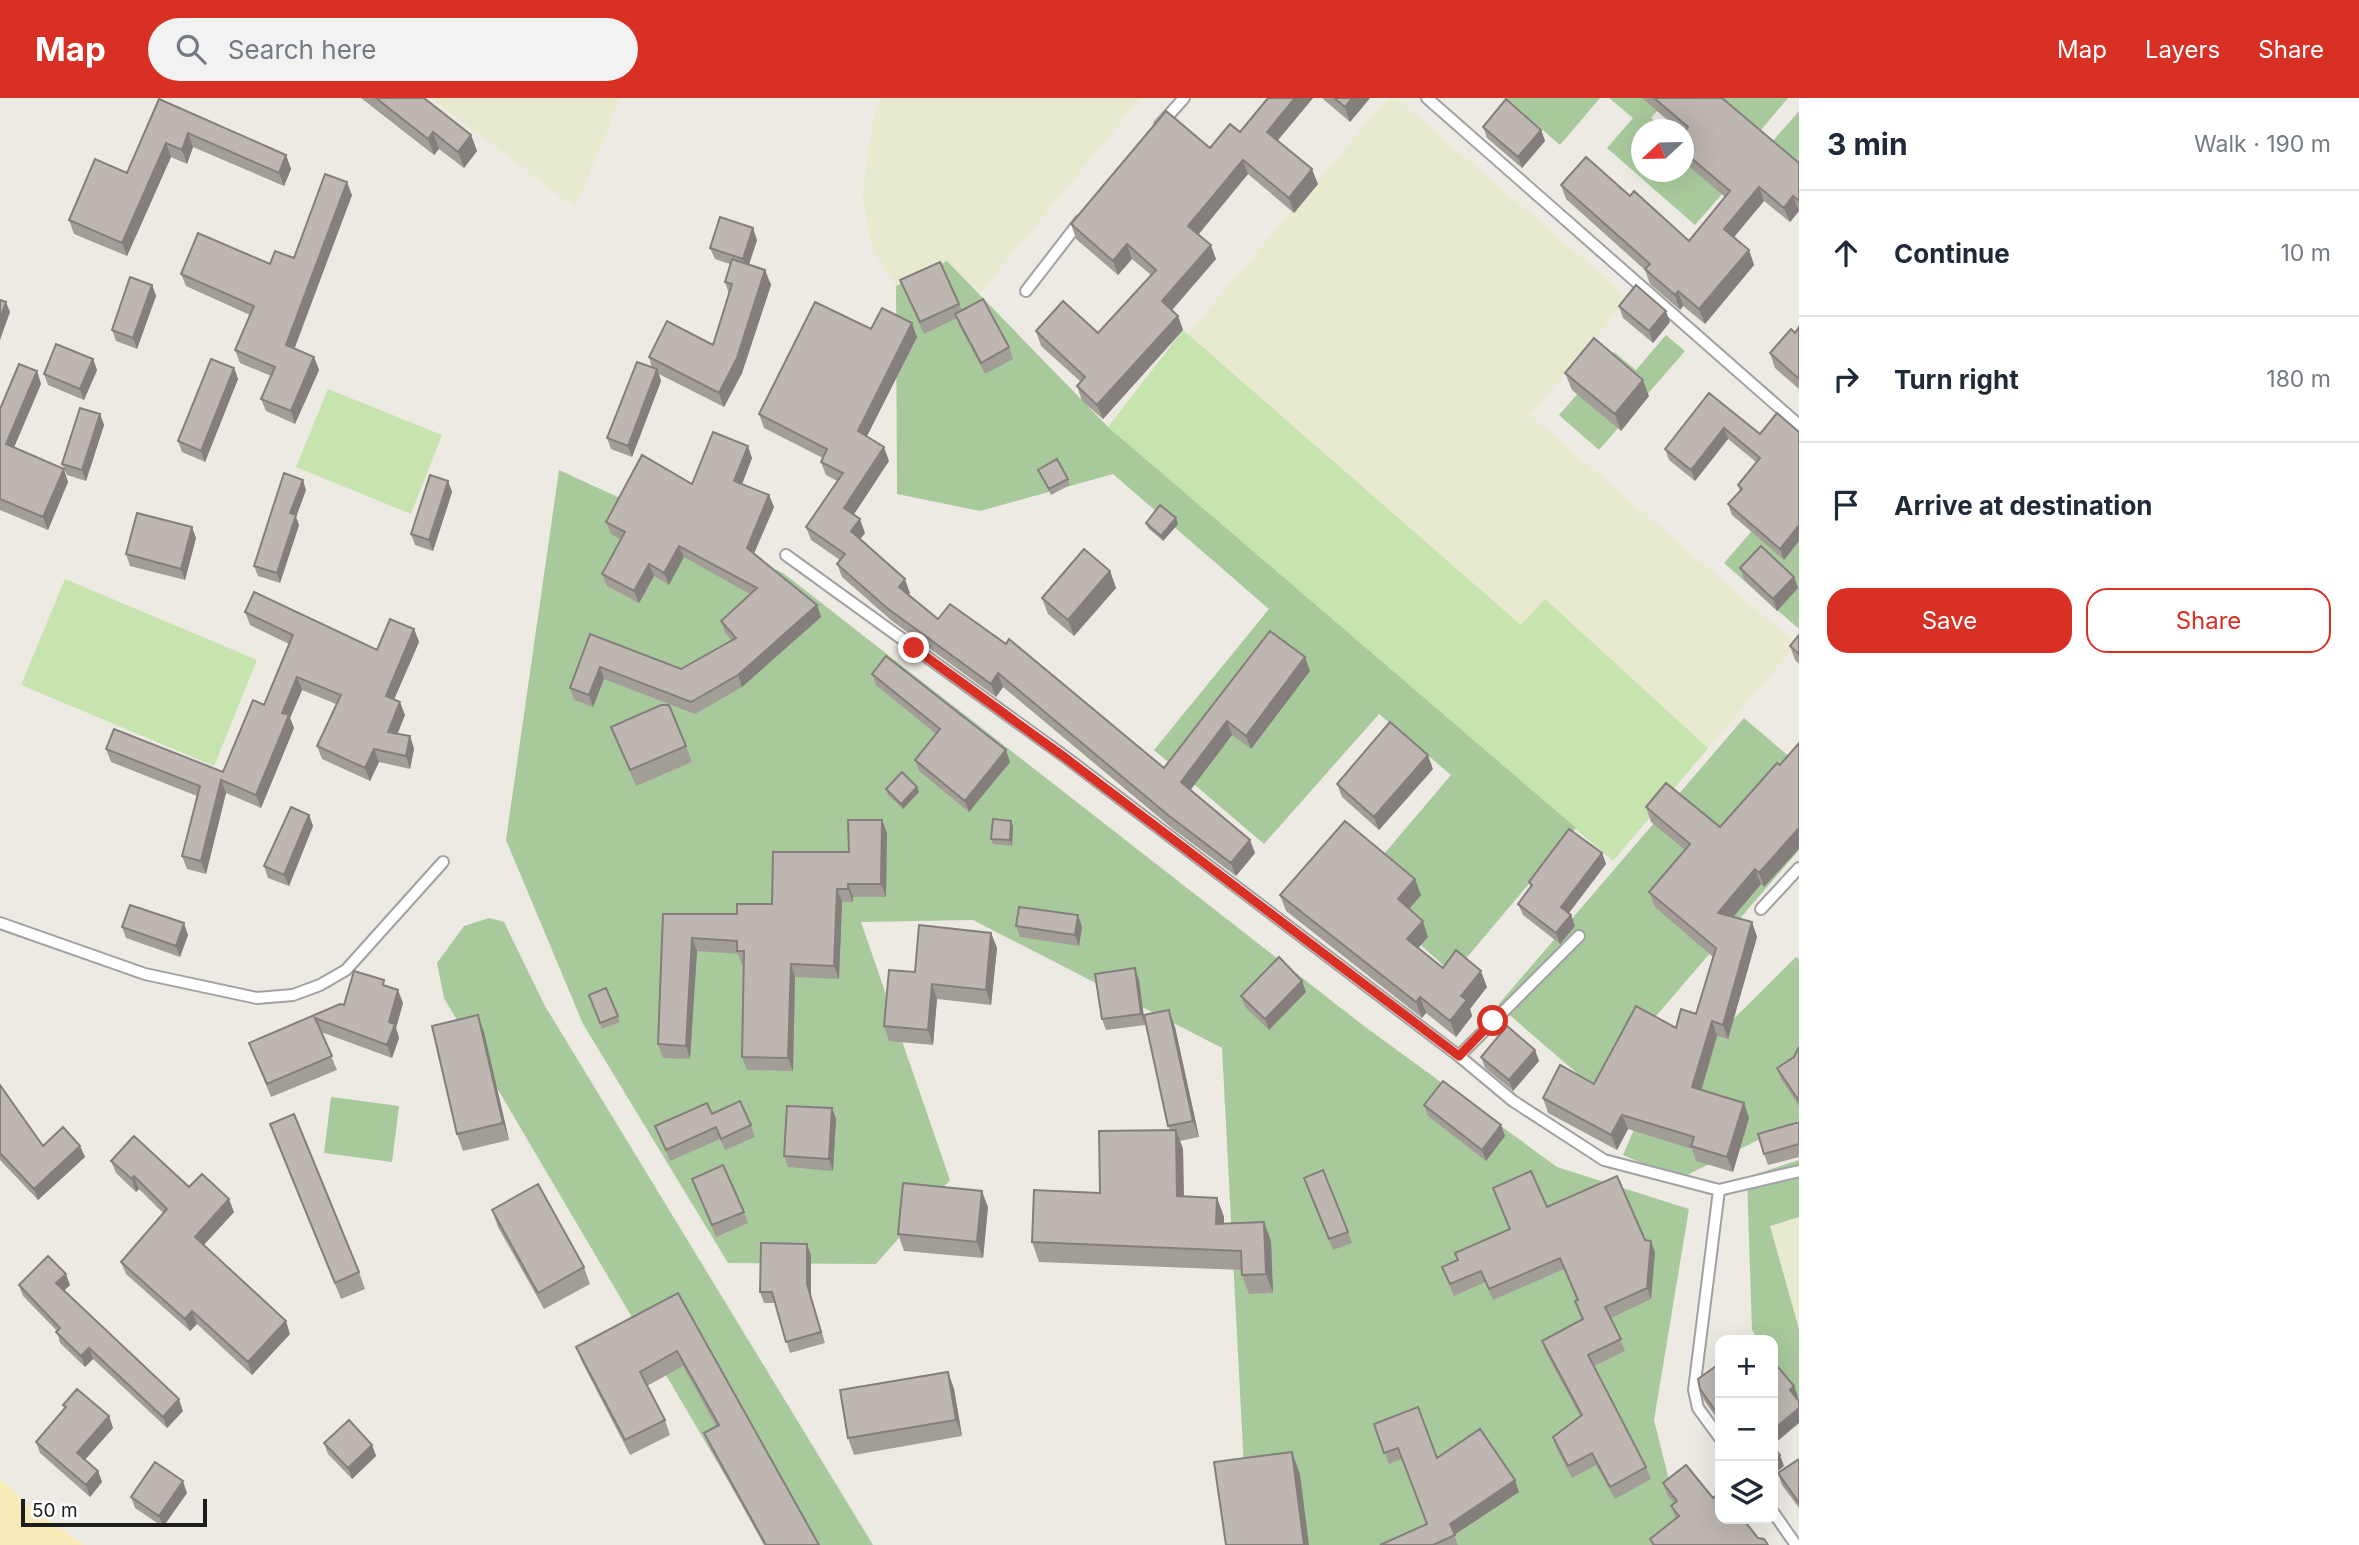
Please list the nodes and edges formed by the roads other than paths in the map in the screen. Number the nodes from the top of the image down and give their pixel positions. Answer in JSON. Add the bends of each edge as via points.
{"nodes":[{"id":1,"x":1184,"y":98,"type":"edge"},
{"id":2,"x":1427,"y":98,"type":"edge"},
{"id":3,"x":1147,"y":139,"type":"edge"},
{"id":4,"x":1092,"y":206,"type":"edge"},
{"id":5,"x":1026,"y":291,"type":"dead end"},
{"id":6,"x":1799,"y":425,"type":"edge"},
{"id":7,"x":786,"y":555,"type":"dead end"},
{"id":8,"x":443,"y":862,"type":"dead end"},
{"id":9,"x":1799,"y":868,"type":"edge"},
{"id":10,"x":1761,"y":909,"type":"dead end"},
{"id":11,"x":0,"y":923,"type":"edge"},
{"id":12,"x":1579,"y":936,"type":"dead end"},
{"id":13,"x":1459,"y":1056,"type":"junction"},
{"id":14,"x":1799,"y":1171,"type":"edge"},
{"id":15,"x":1719,"y":1190,"type":"junction"},
{"id":16,"x":1715,"y":1431,"type":"edge"},
{"id":17,"x":1778,"y":1519,"type":"edge"},
{"id":18,"x":1796,"y":1545,"type":"edge"}],
"edges":[{"from":1,"to":3,"type":"lane"},
{"from":2,"to":6,"type":"lane"},
{"from":4,"to":5,"type":"lane"},
{"from":7,"to":13,"type":"lane","via":[[1063,756]]},
{"from":8,"to":11,"type":"lane","via":[[346,970],[293,995],[257,998],[145,974]]},
{"from":9,"to":10,"type":"lane"},
{"from":12,"to":13,"type":"lane"},
{"from":13,"to":15,"type":"lane","via":[[1513,1101],[1604,1160]]},
{"from":14,"to":15,"type":"lane"},
{"from":15,"to":16,"type":"lane","via":[[1695,1390],[1698,1408]]},
{"from":17,"to":18,"type":"lane"}]}
